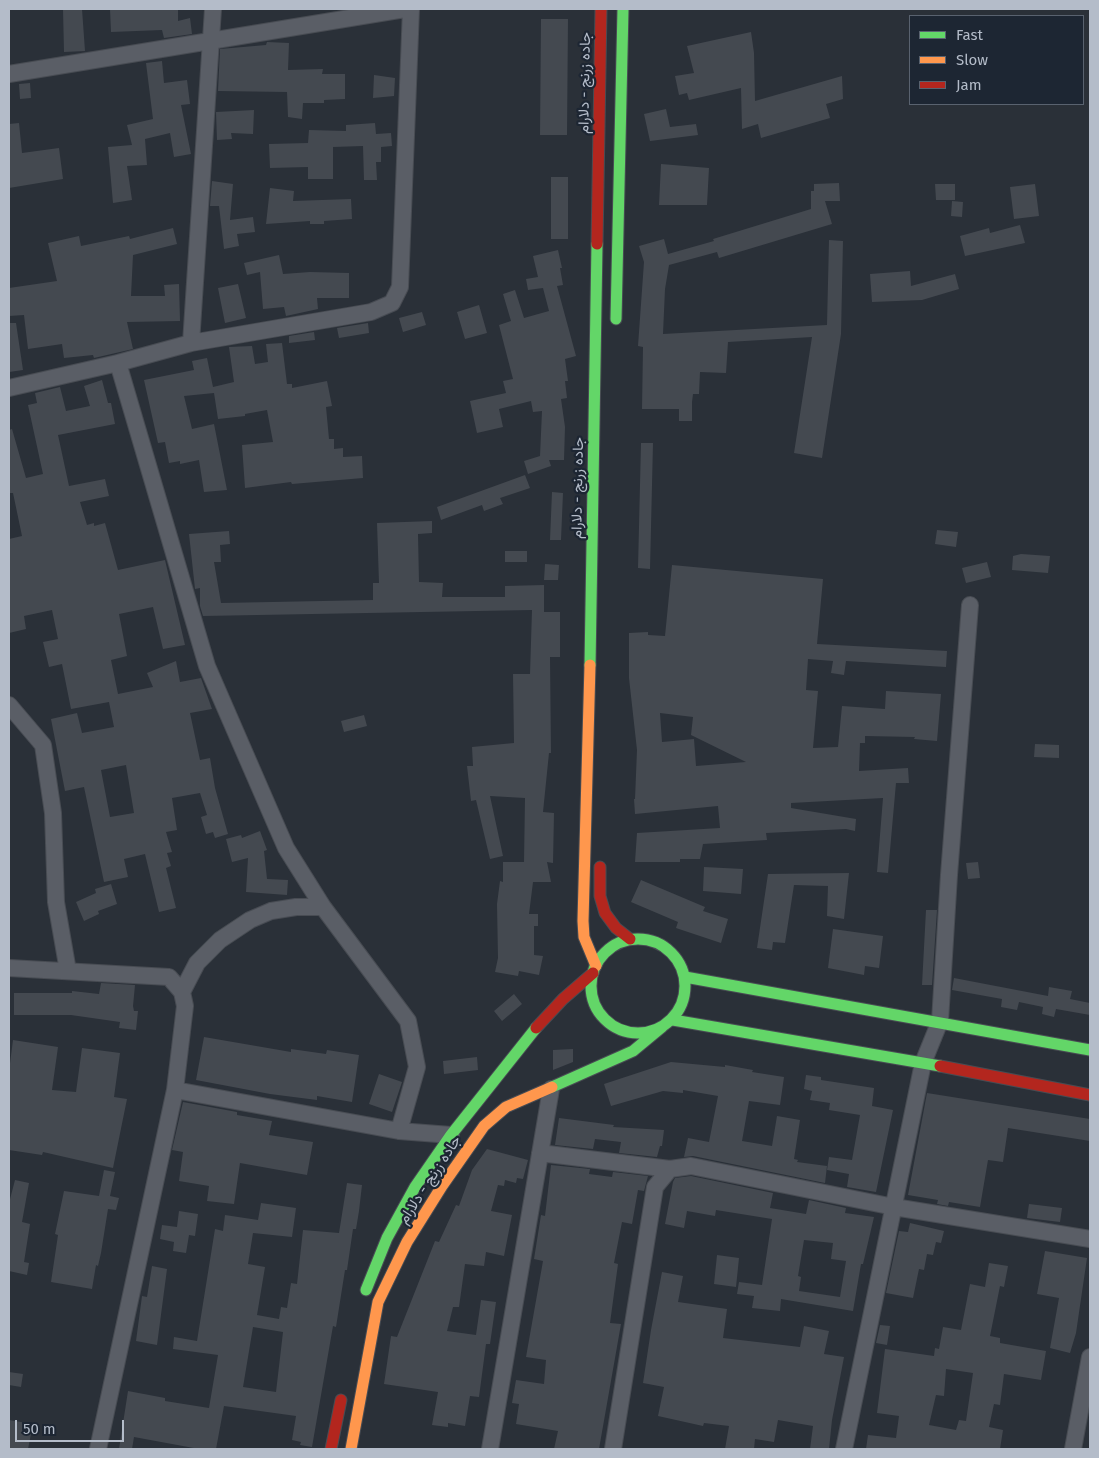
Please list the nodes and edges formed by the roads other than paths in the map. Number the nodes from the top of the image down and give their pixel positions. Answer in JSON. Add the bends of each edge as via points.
{"nodes":[{"id":1,"x":213,"y":9,"type":"edge"},
{"id":2,"x":405,"y":9,"type":"edge"},
{"id":3,"x":411,"y":9,"type":"edge"},
{"id":4,"x":601,"y":9,"type":"edge"},
{"id":5,"x":623,"y":9,"type":"edge"},
{"id":6,"x":213,"y":39,"type":"junction"},
{"id":7,"x":9,"y":74,"type":"edge"},
{"id":8,"x":615,"y":333,"type":"dead end"},
{"id":9,"x":191,"y":343,"type":"junction"},
{"id":10,"x":118,"y":363,"type":"junction"},
{"id":11,"x":9,"y":388,"type":"edge"},
{"id":12,"x":970,"y":605,"type":"dead end"},
{"id":13,"x":9,"y":705,"type":"edge"},
{"id":14,"x":600,"y":854,"type":"dead end"},
{"id":15,"x":323,"y":907,"type":"junction"},
{"id":16,"x":630,"y":939,"type":"junction"},
{"id":17,"x":9,"y":968,"type":"edge"},
{"id":18,"x":594,"y":969,"type":"junction"},
{"id":19,"x":68,"y":971,"type":"junction"},
{"id":20,"x":685,"y":977,"type":"junction"},
{"id":21,"x":182,"y":992,"type":"junction"},
{"id":22,"x":673,"y":1020,"type":"junction"},
{"id":23,"x":940,"y":1021,"type":"junction"},
{"id":24,"x":662,"y":1027,"type":"junction"},
{"id":25,"x":1090,"y":1050,"type":"edge"},
{"id":26,"x":924,"y":1063,"type":"junction"},
{"id":27,"x":551,"y":1089,"type":"junction"},
{"id":28,"x":174,"y":1090,"type":"junction"},
{"id":29,"x":1090,"y":1095,"type":"edge"},
{"id":30,"x":399,"y":1131,"type":"junction"},
{"id":31,"x":451,"y":1135,"type":"junction"},
{"id":32,"x":540,"y":1153,"type":"junction"},
{"id":33,"x":670,"y":1169,"type":"junction"},
{"id":34,"x":894,"y":1207,"type":"junction"},
{"id":35,"x":1090,"y":1239,"type":"edge"},
{"id":36,"x":360,"y":1305,"type":"dead end"},
{"id":37,"x":1090,"y":1357,"type":"edge"},
{"id":38,"x":343,"y":1392,"type":"dead end"},
{"id":39,"x":98,"y":1449,"type":"edge"},
{"id":40,"x":331,"y":1449,"type":"edge"},
{"id":41,"x":351,"y":1449,"type":"edge"},
{"id":42,"x":490,"y":1449,"type":"edge"},
{"id":43,"x":613,"y":1449,"type":"edge"},
{"id":44,"x":844,"y":1449,"type":"edge"},
{"id":45,"x":1073,"y":1449,"type":"edge"}],
"edges":[{"from":1,"to":6,"type":"street"},
{"from":2,"to":6,"type":"street"},
{"from":3,"to":9,"type":"street","via":[[400,287],[392,303],[371,312]]},
{"from":4,"to":18,"type":"main road","name":"جاده زرنج - دلارام","via":[[583,921]]},
{"from":5,"to":8,"type":"main road"},
{"from":6,"to":7,"type":"street"},
{"from":6,"to":9,"type":"street"},
{"from":9,"to":10,"type":"street"},
{"from":10,"to":11,"type":"street"},
{"from":10,"to":15,"type":"street","via":[[206,666],[286,848]]},
{"from":12,"to":23,"type":"street"},
{"from":13,"to":19,"type":"street","via":[[43,745],[53,813],[56,902]]},
{"from":14,"to":16,"type":"main road","via":[[600,896],[606,913],[616,928]]},
{"from":15,"to":21,"type":"street","via":[[271,910],[250,920],[220,940],[197,963]]},
{"from":15,"to":30,"type":"street","via":[[408,1021],[417,1067]]},
{"from":16,"to":18,"type":"main road","via":[[604,953]]},
{"from":16,"to":20,"type":"main road","via":[[645,939],[665,947],[680,963]]},
{"from":17,"to":19,"type":"street"},
{"from":18,"to":24,"type":"main road","via":[[591,987],[594,1001],[610,1023],[635,1033]]},
{"from":18,"to":31,"type":"main road","name":"جاده زرنج - دلارام","via":[[537,1027]]},
{"from":19,"to":21,"type":"street","via":[[169,977]]},
{"from":20,"to":22,"type":"main road","via":[[685,992]]},
{"from":20,"to":23,"type":"main road"},
{"from":21,"to":28,"type":"street","via":[[185,1006]]},
{"from":22,"to":24,"type":"main road"},
{"from":22,"to":26,"type":"main road"},
{"from":23,"to":25,"type":"main road"},
{"from":23,"to":26,"type":"street"},
{"from":24,"to":27,"type":"main road","name":"جاده زرنج - دلارام","via":[[633,1051]]},
{"from":26,"to":29,"type":"main road"},
{"from":26,"to":34,"type":"street"},
{"from":27,"to":32,"type":"street"},
{"from":27,"to":41,"type":"main road","name":"جاده زرنج - دلارام","via":[[506,1107],[484,1126],[407,1242],[378,1302]]},
{"from":28,"to":30,"type":"street"},
{"from":28,"to":39,"type":"street"},
{"from":30,"to":31,"type":"street"},
{"from":31,"to":36,"type":"main road","name":"جاده زرنج - دلارام","via":[[386,1238]]},
{"from":32,"to":33,"type":"street"},
{"from":32,"to":42,"type":"street"},
{"from":33,"to":34,"type":"street","via":[[691,1166]]},
{"from":33,"to":43,"type":"street","via":[[656,1187]]},
{"from":34,"to":35,"type":"street"},
{"from":34,"to":44,"type":"street"},
{"from":37,"to":45,"type":"street"},
{"from":38,"to":40,"type":"main road"}]}
